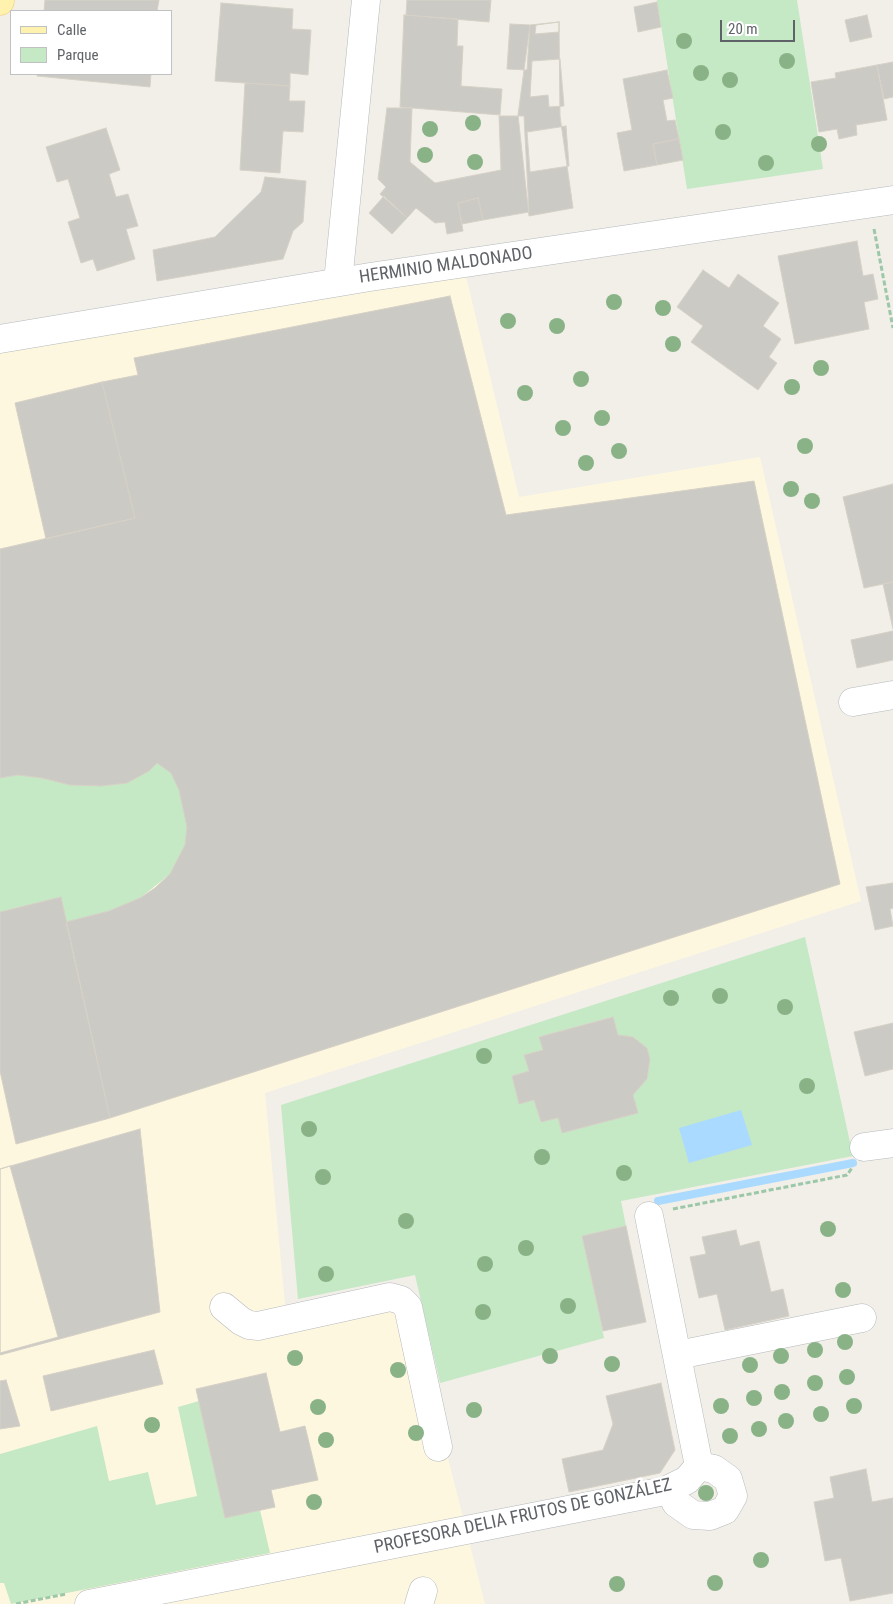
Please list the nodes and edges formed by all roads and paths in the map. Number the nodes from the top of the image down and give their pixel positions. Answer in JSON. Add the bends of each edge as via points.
{"nodes":[{"id":1,"x":366,"y":0,"type":"edge"},
{"id":2,"x":893,"y":200,"type":"edge"},
{"id":3,"x":870,"y":226,"type":"dead end"},
{"id":4,"x":338,"y":282,"type":"junction"},
{"id":5,"x":893,"y":328,"type":"edge"},
{"id":6,"x":0,"y":339,"type":"edge"},
{"id":7,"x":893,"y":695,"type":"edge"},
{"id":8,"x":853,"y":702,"type":"dead end"},
{"id":9,"x":893,"y":1143,"type":"edge"},
{"id":10,"x":864,"y":1147,"type":"joint"},
{"id":11,"x":649,"y":1216,"type":"joint"},
{"id":12,"x":224,"y":1307,"type":"dead end"},
{"id":13,"x":862,"y":1318,"type":"dead end"},
{"id":14,"x":678,"y":1355,"type":"junction"},
{"id":15,"x":438,"y":1447,"type":"dead end"},
{"id":16,"x":699,"y":1466,"type":"junction"},
{"id":17,"x":670,"y":1490,"type":"junction"},
{"id":18,"x":89,"y":1604,"type":"edge"}],
"edges":[{"from":1,"to":4,"type":"street"},
{"from":2,"to":4,"type":"street","name":"HERMINIO MALDONADO"},
{"from":3,"to":5,"type":"path","via":[[875,230]]},
{"from":4,"to":6,"type":"street","name":"HERMINIO MALDONADO"},
{"from":7,"to":8,"type":"street"},
{"from":9,"to":10,"type":"street"},
{"from":10,"to":11,"type":"path","via":[[847,1175],[655,1212]]},
{"from":11,"to":14,"type":"street"},
{"from":12,"to":15,"type":"street","via":[[249,1325],[258,1326],[390,1297],[401,1300],[408,1307]]},
{"from":13,"to":14,"type":"street"},
{"from":14,"to":16,"type":"street"},
{"from":16,"to":17,"type":"street","name":"PROFESORA DELIA FRUTOS DE GONZÁLEZ","via":[[687,1480]]},
{"from":16,"to":17,"type":"street","via":[[714,1469],[728,1479],[733,1496],[725,1510],[710,1516],[693,1515],[676,1503]]},
{"from":17,"to":18,"type":"street","name":"PROFESORA DELIA FRUTOS DE GONZÁLEZ"}]}
